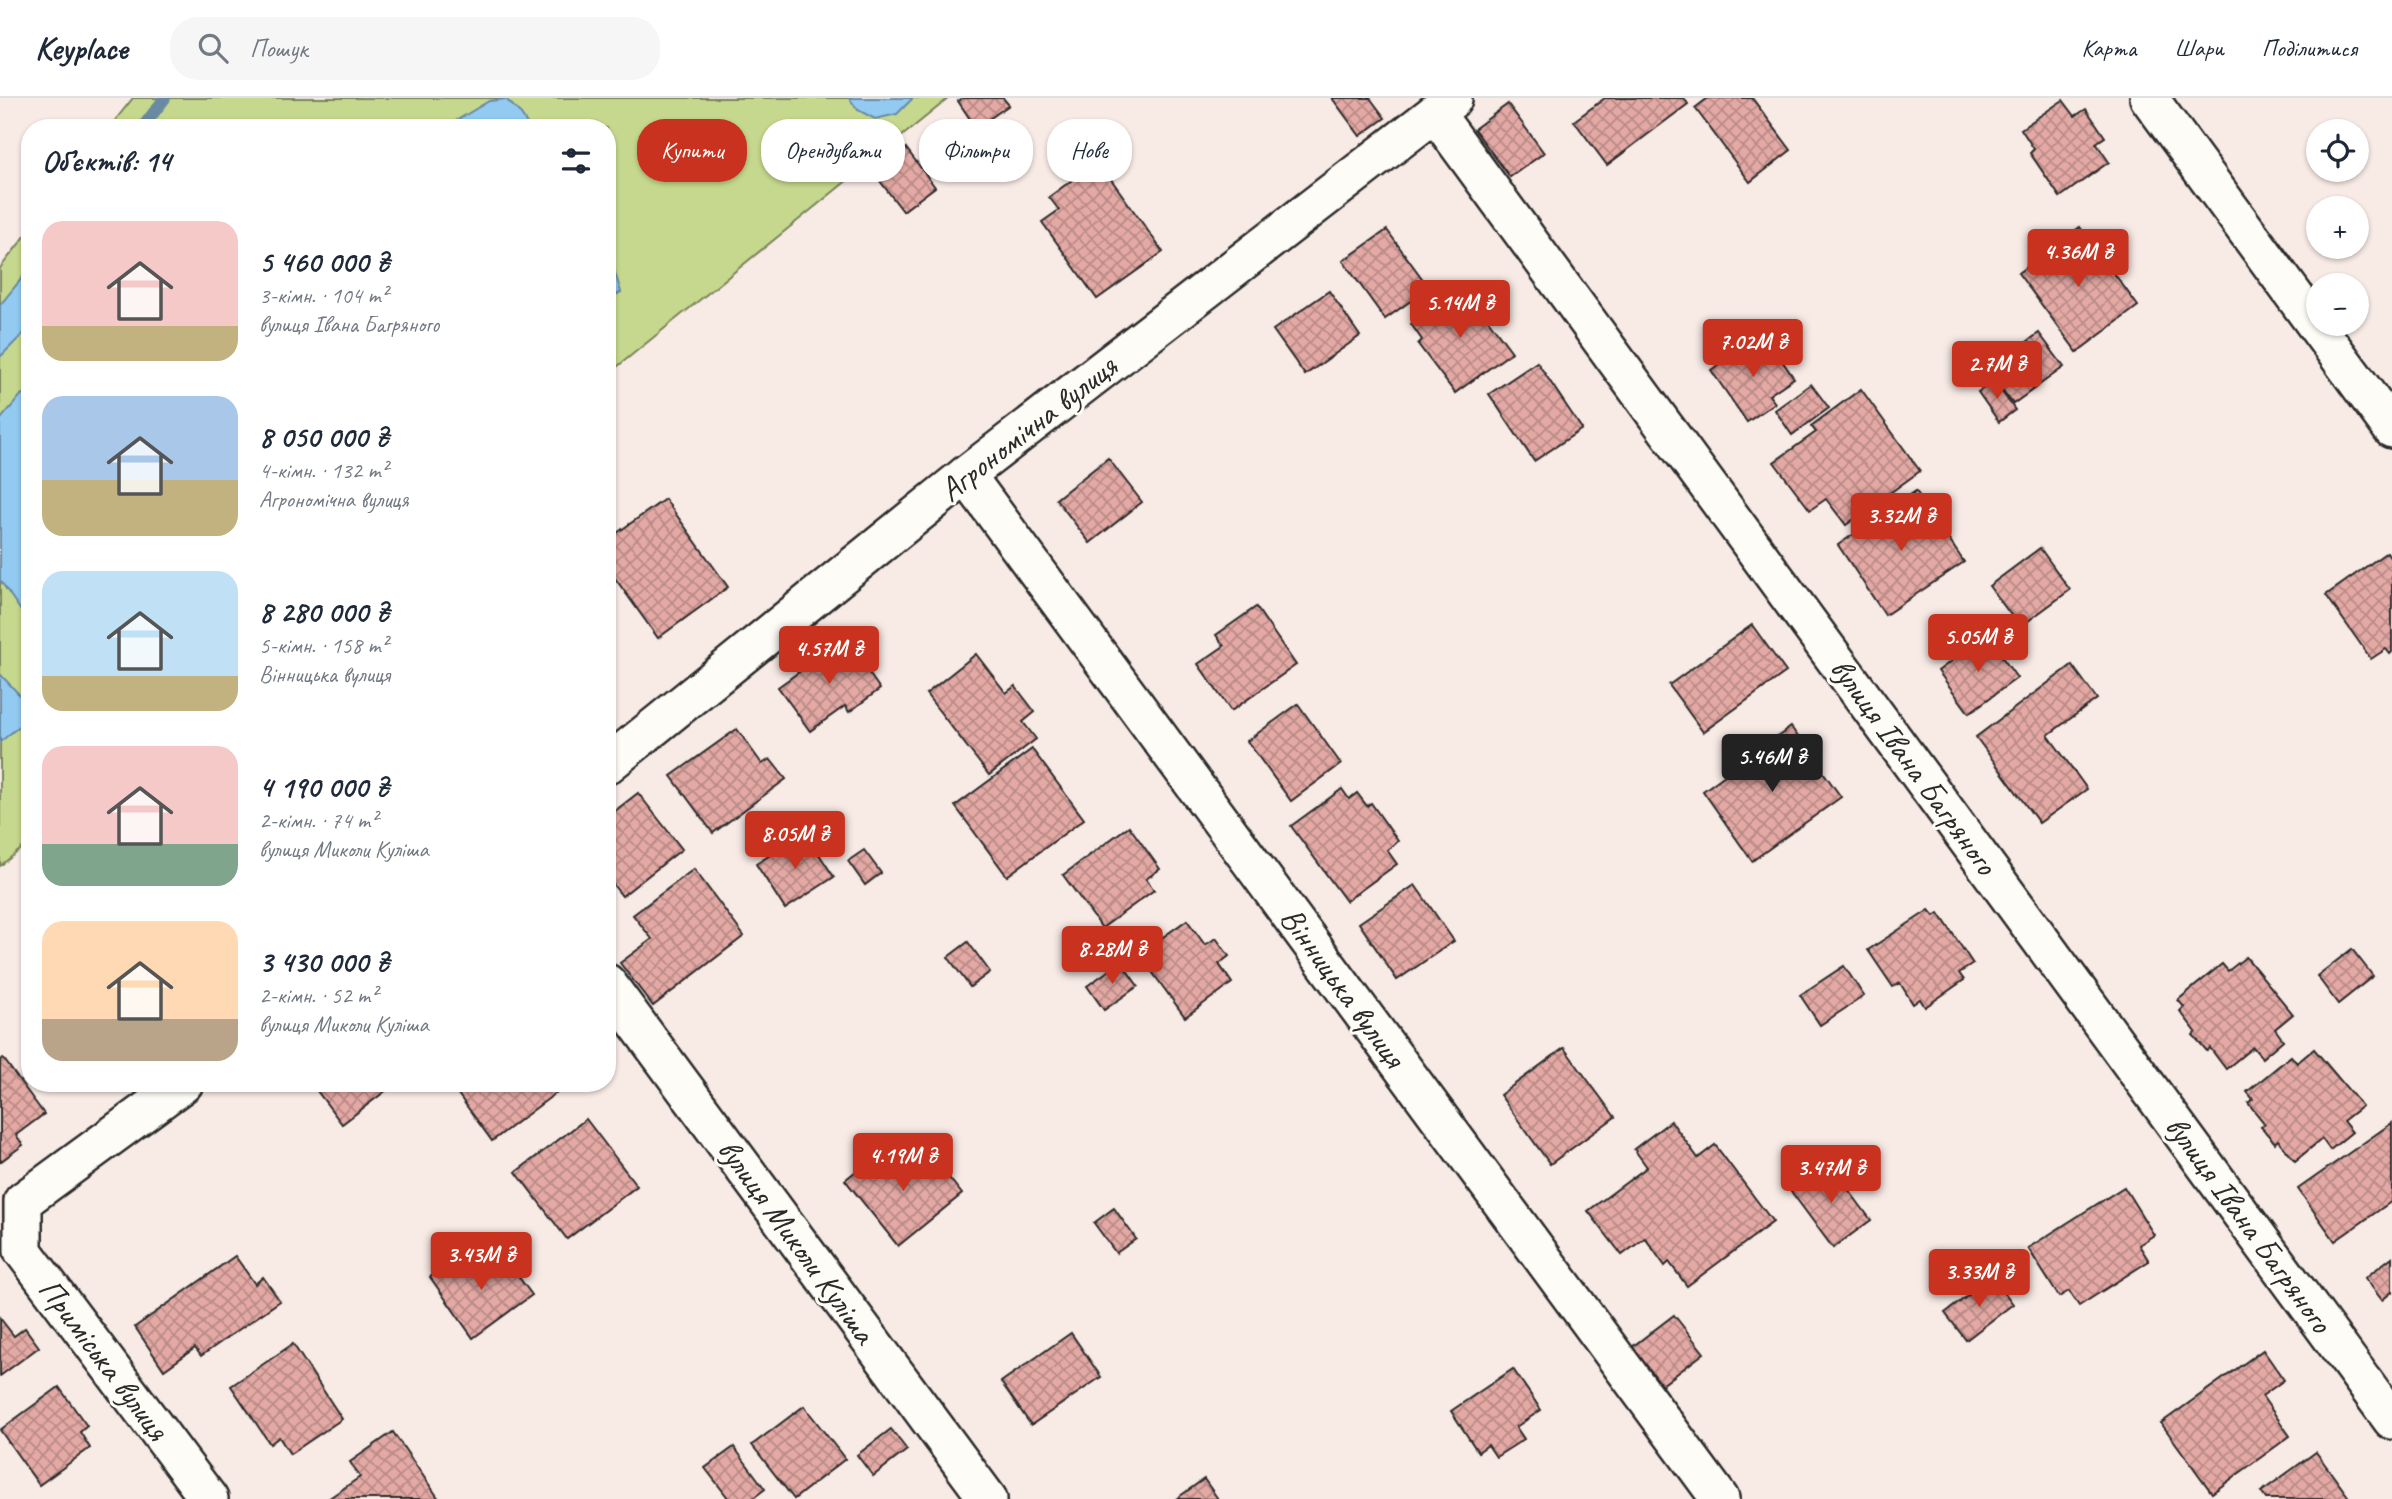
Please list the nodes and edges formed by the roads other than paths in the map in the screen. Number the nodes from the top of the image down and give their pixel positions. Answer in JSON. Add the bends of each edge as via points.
{"nodes":[{"id":1,"x":2149,"y":98,"type":"edge"},
{"id":2,"x":1445,"y":105,"type":"edge"},
{"id":3,"x":2392,"y":429,"type":"edge"},
{"id":4,"x":966,"y":475,"type":"junction"},
{"id":5,"x":616,"y":758,"type":"edge"},
{"id":6,"x":616,"y":995,"type":"edge"},
{"id":7,"x":172,"y":1092,"type":"edge"},
{"id":8,"x":11,"y":1251,"type":"edge"},
{"id":9,"x":2392,"y":1420,"type":"edge"},
{"id":10,"x":209,"y":1499,"type":"edge"},
{"id":11,"x":988,"y":1499,"type":"edge"},
{"id":12,"x":1720,"y":1499,"type":"edge"}],
"edges":[{"from":1,"to":3,"type":"street"},
{"from":2,"to":4,"type":"street","name":"Агрономічна вулиця"},
{"from":2,"to":9,"type":"street","name":"вулиця Івана Багряного"},
{"from":4,"to":5,"type":"street","name":"Агрономічна вулиця"},
{"from":4,"to":12,"type":"street","name":"Вінницька вулиця"},
{"from":6,"to":11,"type":"street","name":"вулиця Миколи Куліша"},
{"from":7,"to":8,"type":"street","name":"Приміська вулиця","via":[[23,1201]]},
{"from":8,"to":10,"type":"street","name":"Приміська вулиця"}]}
